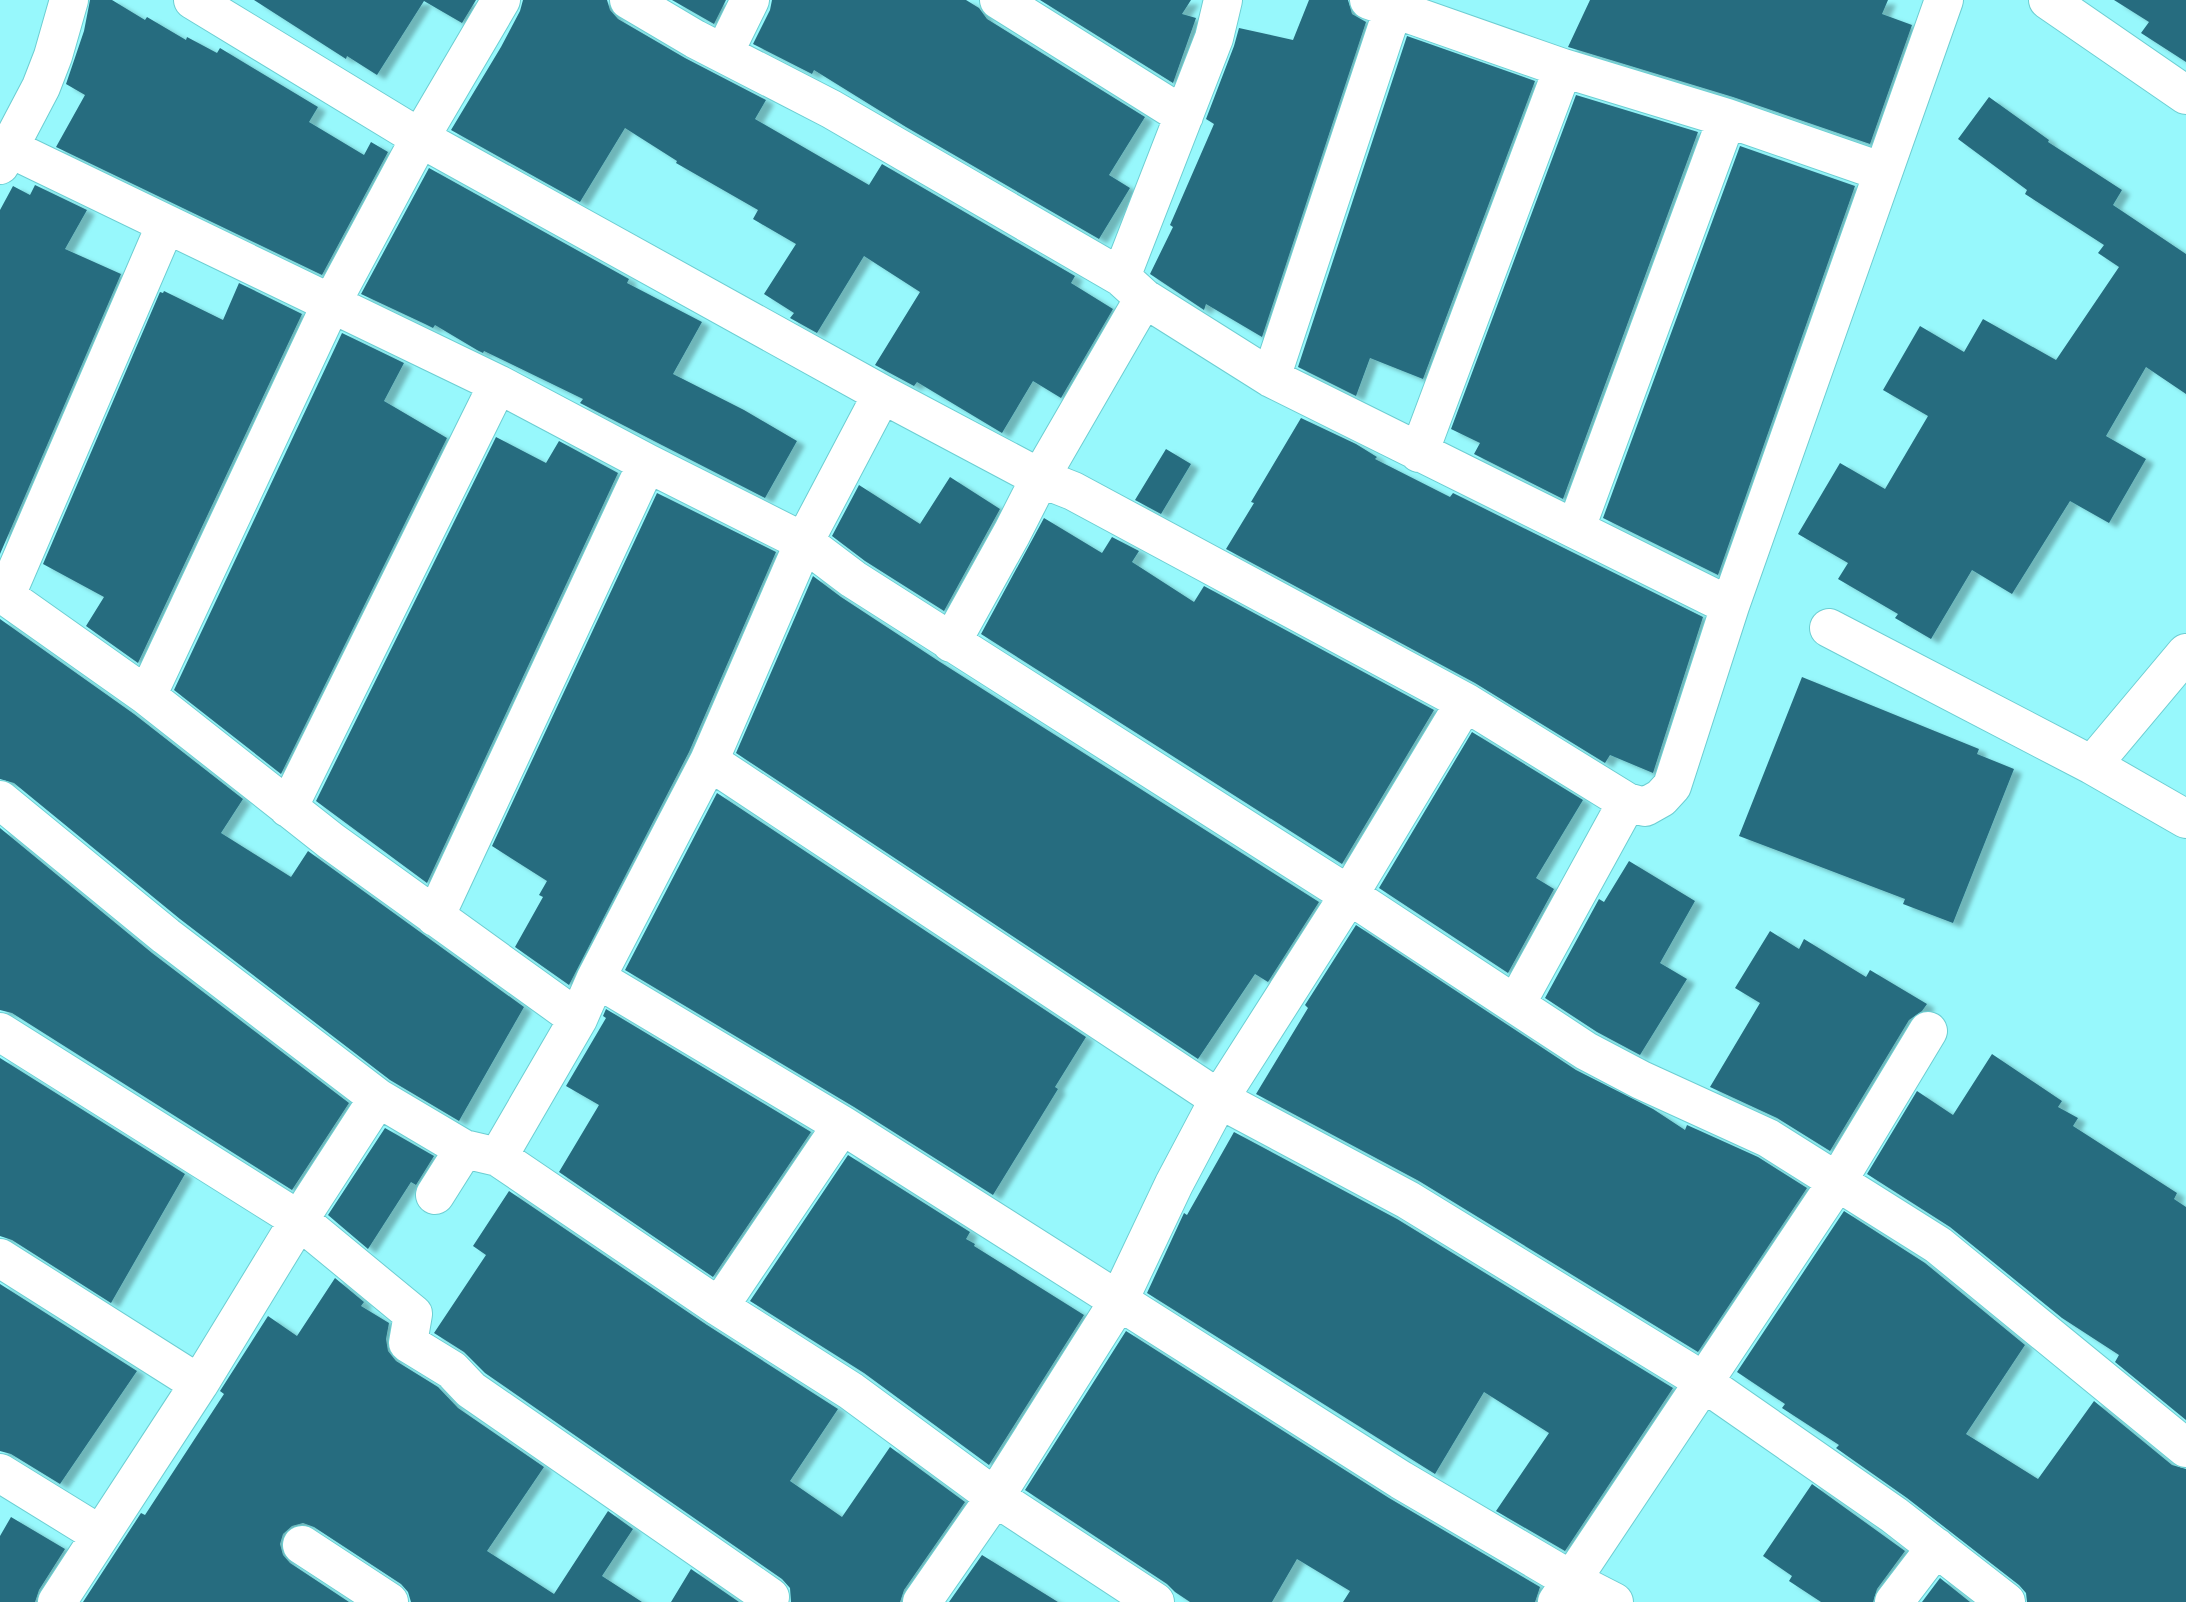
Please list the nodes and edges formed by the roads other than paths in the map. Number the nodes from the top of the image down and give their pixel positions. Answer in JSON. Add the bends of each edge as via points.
{"nodes":[{"id":1,"x":69,"y":0,"type":"edge"},
{"id":2,"x":193,"y":0,"type":"edge"},
{"id":3,"x":501,"y":0,"type":"edge"},
{"id":4,"x":629,"y":0,"type":"edge"},
{"id":5,"x":750,"y":0,"type":"edge"},
{"id":6,"x":999,"y":0,"type":"edge"},
{"id":7,"x":1223,"y":0,"type":"edge"},
{"id":8,"x":1944,"y":0,"type":"edge"},
{"id":9,"x":2049,"y":0,"type":"edge"},
{"id":10,"x":1381,"y":4,"type":"edge"},
{"id":11,"x":724,"y":53,"type":"junction"},
{"id":12,"x":1563,"y":68,"type":"junction"},
{"id":13,"x":2186,"y":95,"type":"edge"},
{"id":14,"x":1184,"y":116,"type":"junction"},
{"id":15,"x":1727,"y":118,"type":"junction"},
{"id":16,"x":420,"y":138,"type":"junction"},
{"id":17,"x":4,"y":157,"type":"edge"},
{"id":18,"x":1884,"y":172,"type":"junction"},
{"id":19,"x":166,"y":224,"type":"junction"},
{"id":20,"x":1132,"y":287,"type":"junction"},
{"id":21,"x":331,"y":304,"type":"junction"},
{"id":22,"x":1271,"y":378,"type":"junction"},
{"id":23,"x":498,"y":384,"type":"junction"},
{"id":24,"x":882,"y":394,"type":"junction"},
{"id":25,"x":1419,"y":453,"type":"junction"},
{"id":26,"x":647,"y":463,"type":"junction"},
{"id":27,"x":1040,"y":478,"type":"junction"},
{"id":28,"x":1576,"y":528,"type":"junction"},
{"id":29,"x":804,"y":542,"type":"junction"},
{"id":30,"x":3,"y":594,"type":"edge"},
{"id":31,"x":1730,"y":606,"type":"junction"},
{"id":32,"x":1829,"y":628,"type":"dead end"},
{"id":33,"x":951,"y":643,"type":"junction"},
{"id":34,"x":2186,"y":653,"type":"edge"},
{"id":35,"x":147,"y":696,"type":"junction"},
{"id":36,"x":1465,"y":702,"type":"junction"},
{"id":37,"x":709,"y":761,"type":"junction"},
{"id":38,"x":2092,"y":765,"type":"junction"},
{"id":39,"x":0,"y":800,"type":"edge"},
{"id":40,"x":1627,"y":802,"type":"junction"},
{"id":41,"x":288,"y":807,"type":"junction"},
{"id":42,"x":2186,"y":819,"type":"edge"},
{"id":43,"x":1349,"y":895,"type":"junction"},
{"id":44,"x":435,"y":917,"type":"junction"},
{"id":45,"x":596,"y":978,"type":"junction"},
{"id":46,"x":1516,"y":1004,"type":"junction"},
{"id":47,"x":578,"y":1018,"type":"junction"},
{"id":48,"x":1928,"y":1031,"type":"dead end"},
{"id":49,"x":0,"y":1032,"type":"edge"},
{"id":50,"x":379,"y":1098,"type":"junction"},
{"id":51,"x":1219,"y":1099,"type":"junction"},
{"id":52,"x":842,"y":1125,"type":"junction"},
{"id":53,"x":481,"y":1153,"type":"junction"},
{"id":54,"x":1837,"y":1182,"type":"junction"},
{"id":55,"x":435,"y":1195,"type":"dead end"},
{"id":56,"x":299,"y":1220,"type":"junction"},
{"id":57,"x":0,"y":1258,"type":"edge"},
{"id":58,"x":1118,"y":1302,"type":"junction"},
{"id":59,"x":719,"y":1307,"type":"junction"},
{"id":60,"x":199,"y":1384,"type":"junction"},
{"id":61,"x":1705,"y":1384,"type":"junction"},
{"id":62,"x":2186,"y":1448,"type":"edge"},
{"id":63,"x":0,"y":1473,"type":"edge"},
{"id":64,"x":995,"y":1497,"type":"junction"},
{"id":65,"x":99,"y":1534,"type":"junction"},
{"id":66,"x":302,"y":1545,"type":"dead end"},
{"id":67,"x":1936,"y":1546,"type":"junction"},
{"id":68,"x":1564,"y":1591,"type":"edge"},
{"id":69,"x":769,"y":1597,"type":"dead end"},
{"id":70,"x":57,"y":1602,"type":"edge"},
{"id":71,"x":389,"y":1602,"type":"edge"},
{"id":72,"x":922,"y":1602,"type":"edge"},
{"id":73,"x":1155,"y":1602,"type":"edge"},
{"id":74,"x":1614,"y":1602,"type":"edge"},
{"id":75,"x":1894,"y":1602,"type":"edge"},
{"id":76,"x":2006,"y":1602,"type":"edge"}],
"edges":[{"from":1,"to":17,"type":"street","via":[[45,77]]},
{"from":2,"to":16,"type":"street"},
{"from":3,"to":16,"type":"street"},
{"from":4,"to":11,"type":"street"},
{"from":5,"to":11,"type":"street"},
{"from":6,"to":14,"type":"street"},
{"from":7,"to":14,"type":"street","via":[[1214,38]]},
{"from":8,"to":18,"type":"street"},
{"from":9,"to":13,"type":"street"},
{"from":10,"to":12,"type":"street"},
{"from":10,"to":22,"type":"street"},
{"from":11,"to":20,"type":"street","via":[[866,128]]},
{"from":12,"to":15,"type":"street"},
{"from":12,"to":25,"type":"street"},
{"from":14,"to":20,"type":"street"},
{"from":15,"to":18,"type":"street"},
{"from":15,"to":28,"type":"street"},
{"from":16,"to":21,"type":"street"},
{"from":16,"to":24,"type":"street"},
{"from":17,"to":19,"type":"street"},
{"from":18,"to":31,"type":"street"},
{"from":19,"to":21,"type":"street"},
{"from":19,"to":30,"type":"street"},
{"from":20,"to":22,"type":"street"},
{"from":20,"to":27,"type":"street"},
{"from":21,"to":23,"type":"street"},
{"from":21,"to":35,"type":"street"},
{"from":22,"to":25,"type":"street"},
{"from":23,"to":26,"type":"street"},
{"from":23,"to":41,"type":"street"},
{"from":24,"to":27,"type":"street"},
{"from":24,"to":29,"type":"street"},
{"from":25,"to":28,"type":"street"},
{"from":26,"to":29,"type":"street"},
{"from":26,"to":44,"type":"street"},
{"from":27,"to":33,"type":"street"},
{"from":27,"to":36,"type":"street","via":[[1073,491]]},
{"from":28,"to":31,"type":"street"},
{"from":29,"to":33,"type":"street"},
{"from":29,"to":37,"type":"street"},
{"from":30,"to":35,"type":"street"},
{"from":31,"to":40,"type":"street","via":[[1672,786],[1646,807]]},
{"from":32,"to":38,"type":"street"},
{"from":33,"to":43,"type":"street"},
{"from":34,"to":38,"type":"street"},
{"from":35,"to":41,"type":"street"},
{"from":36,"to":40,"type":"street"},
{"from":36,"to":43,"type":"street"},
{"from":37,"to":45,"type":"street"},
{"from":37,"to":51,"type":"street"},
{"from":38,"to":42,"type":"street"},
{"from":39,"to":50,"type":"street","via":[[166,936]]},
{"from":40,"to":46,"type":"street"},
{"from":41,"to":44,"type":"street"},
{"from":43,"to":46,"type":"street"},
{"from":43,"to":51,"type":"street"},
{"from":44,"to":47,"type":"street"},
{"from":45,"to":47,"type":"street"},
{"from":45,"to":52,"type":"street"},
{"from":46,"to":54,"type":"street","via":[[1586,1051],[1768,1138]]},
{"from":47,"to":53,"type":"street"},
{"from":48,"to":54,"type":"street"},
{"from":49,"to":56,"type":"street"},
{"from":50,"to":53,"type":"street"},
{"from":50,"to":56,"type":"street"},
{"from":51,"to":58,"type":"street"},
{"from":51,"to":61,"type":"street","via":[[1408,1200]]},
{"from":52,"to":58,"type":"street"},
{"from":52,"to":59,"type":"street"},
{"from":53,"to":55,"type":"street"},
{"from":53,"to":59,"type":"street"},
{"from":54,"to":61,"type":"street"},
{"from":54,"to":62,"type":"street","via":[[1938,1245]]},
{"from":56,"to":60,"type":"street"},
{"from":56,"to":69,"type":"street","via":[[413,1314],[408,1343]]},
{"from":57,"to":60,"type":"street"},
{"from":58,"to":64,"type":"street"},
{"from":58,"to":68,"type":"street","via":[[1401,1480]]},
{"from":59,"to":64,"type":"street","via":[[851,1391]]},
{"from":60,"to":65,"type":"street"},
{"from":61,"to":67,"type":"street"},
{"from":61,"to":68,"type":"street"},
{"from":63,"to":65,"type":"street"},
{"from":64,"to":72,"type":"street"},
{"from":64,"to":73,"type":"street"},
{"from":65,"to":70,"type":"street"},
{"from":66,"to":71,"type":"street"},
{"from":67,"to":75,"type":"street"},
{"from":67,"to":76,"type":"street"},
{"from":68,"to":74,"type":"street"}]}
